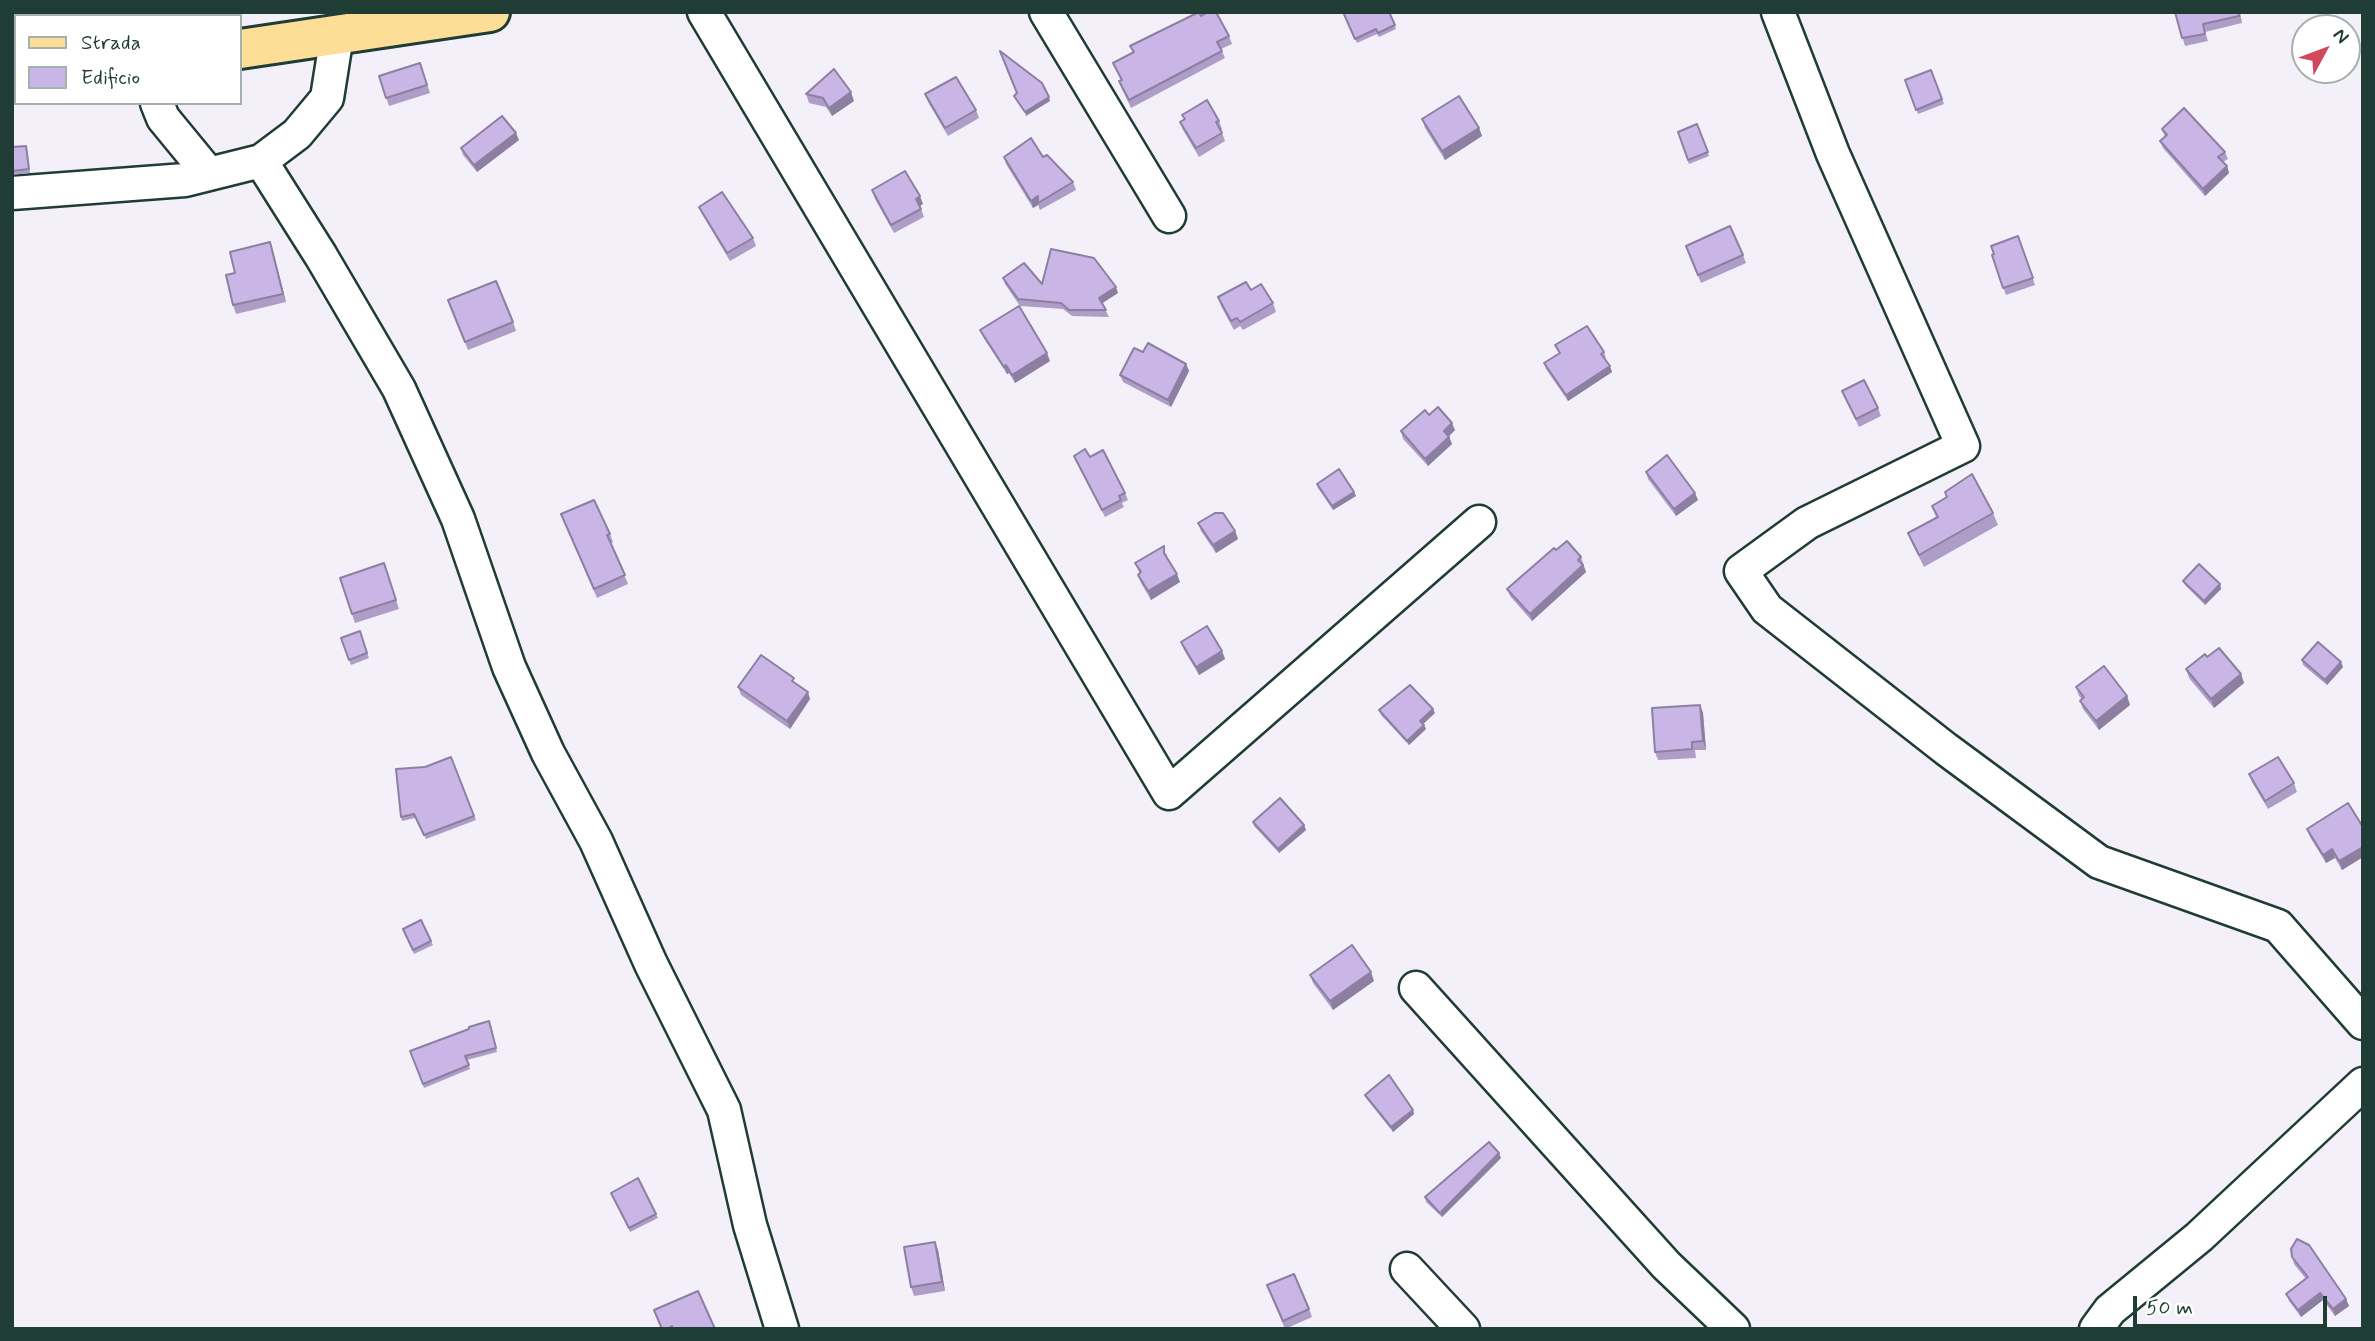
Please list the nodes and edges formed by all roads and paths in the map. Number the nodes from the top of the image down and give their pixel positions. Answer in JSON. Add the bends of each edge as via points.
{"nodes":[{"id":1,"x":704,"y":12,"type":"edge"},
{"id":2,"x":1046,"y":12,"type":"edge"},
{"id":3,"x":1778,"y":12,"type":"edge"},
{"id":4,"x":476,"y":13,"type":"edge"},
{"id":5,"x":337,"y":35,"type":"junction"},
{"id":6,"x":242,"y":49,"type":"edge"},
{"id":7,"x":158,"y":105,"type":"edge"},
{"id":8,"x":261,"y":161,"type":"junction"},
{"id":9,"x":209,"y":174,"type":"junction"},
{"id":10,"x":12,"y":193,"type":"edge"},
{"id":11,"x":1169,"y":216,"type":"dead end"},
{"id":12,"x":1479,"y":522,"type":"dead end"},
{"id":13,"x":1416,"y":988,"type":"dead end"},
{"id":14,"x":2363,"y":1023,"type":"edge"},
{"id":15,"x":2363,"y":1084,"type":"edge"},
{"id":16,"x":1407,"y":1269,"type":"dead end"},
{"id":17,"x":782,"y":1329,"type":"edge"},
{"id":18,"x":1462,"y":1329,"type":"edge"},
{"id":19,"x":1733,"y":1329,"type":"edge"},
{"id":20,"x":2096,"y":1329,"type":"edge"}],
"edges":[{"from":1,"to":12,"type":"street","via":[[1169,793]]},
{"from":2,"to":11,"type":"street"},
{"from":3,"to":14,"type":"street","via":[[1833,154],[1963,446],[1807,523],[1741,571],[1767,609],[2099,862],[2278,926]]},
{"from":4,"to":5,"type":"main road"},
{"from":5,"to":6,"type":"main road"},
{"from":5,"to":8,"type":"street","via":[[327,98],[297,134]]},
{"from":7,"to":9,"type":"street","via":[[163,118]]},
{"from":8,"to":9,"type":"street"},
{"from":8,"to":17,"type":"street","via":[[399,389],[458,519],[509,667],[542,741],[596,841],[724,1110],[750,1225]]},
{"from":9,"to":10,"type":"street","via":[[185,180]]},
{"from":13,"to":19,"type":"street","via":[[1666,1265]]},
{"from":15,"to":20,"type":"street","via":[[2199,1237],[2110,1310]]},
{"from":16,"to":18,"type":"street"}]}
